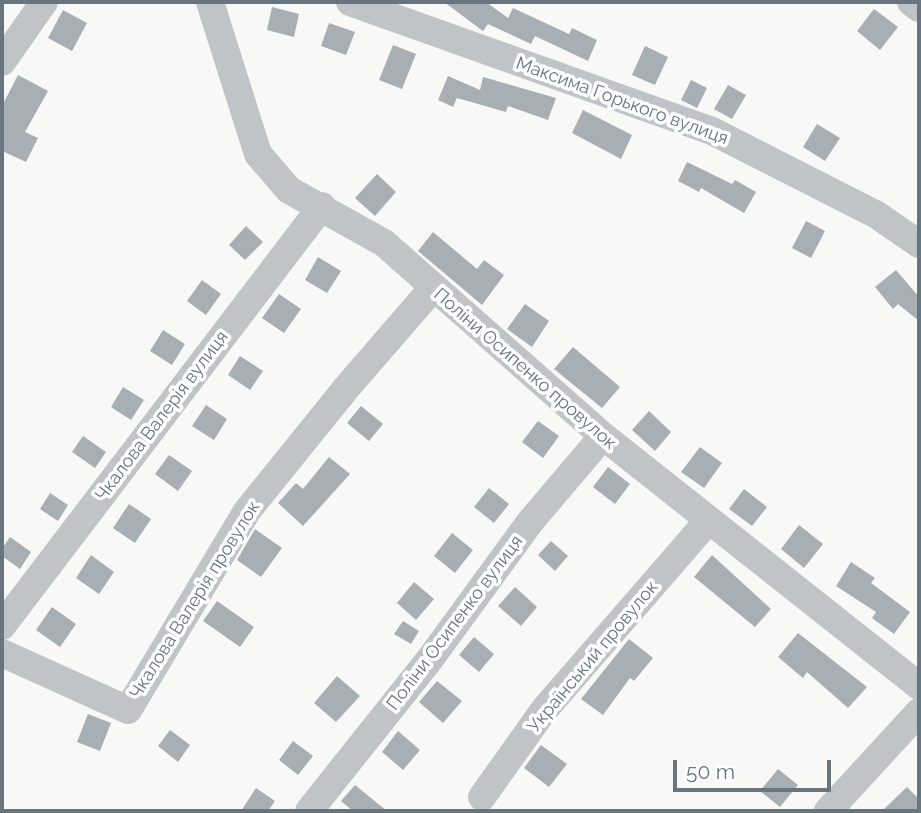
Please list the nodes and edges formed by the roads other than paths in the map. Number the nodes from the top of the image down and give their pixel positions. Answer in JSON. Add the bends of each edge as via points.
{"nodes":[{"id":1,"x":44,"y":2,"type":"edge"},
{"id":2,"x":210,"y":2,"type":"edge"},
{"id":3,"x":350,"y":2,"type":"edge"},
{"id":4,"x":911,"y":2,"type":"edge"},
{"id":5,"x":919,"y":8,"type":"edge"},
{"id":6,"x":2,"y":62,"type":"edge"},
{"id":7,"x":321,"y":206,"type":"junction"},
{"id":8,"x":919,"y":244,"type":"edge"},
{"id":9,"x":432,"y":289,"type":"junction"},
{"id":10,"x":603,"y":436,"type":"junction"},
{"id":11,"x":709,"y":521,"type":"junction"},
{"id":12,"x":2,"y":626,"type":"edge"},
{"id":13,"x":2,"y":653,"type":"edge"},
{"id":14,"x":919,"y":686,"type":"edge"},
{"id":15,"x":919,"y":712,"type":"edge"},
{"id":16,"x":482,"y":797,"type":"dead end"},
{"id":17,"x":309,"y":811,"type":"edge"},
{"id":18,"x":828,"y":811,"type":"edge"}],
"edges":[{"from":1,"to":6,"type":"street"},
{"from":2,"to":7,"type":"street","name":"Поліни Осипенко провулок","via":[[258,154],[289,190]]},
{"from":3,"to":8,"type":"street","name":"Максима Горького вулиця","via":[[712,131],[877,215]]},
{"from":4,"to":5,"type":"street"},
{"from":7,"to":9,"type":"street","name":"Поліни Осипенко провулок","via":[[384,243]]},
{"from":7,"to":12,"type":"street","name":"Чкалова Валерія вулиця"},
{"from":9,"to":10,"type":"street","name":"Поліни Осипенко провулок"},
{"from":9,"to":13,"type":"street","name":"Чкалова Валерія провулок","via":[[247,511],[128,710]]},
{"from":10,"to":11,"type":"street","name":"Поліни Осипенко провулок"},
{"from":10,"to":17,"type":"street","name":"Поліни Осипенко вулиця","via":[[530,522],[430,659]]},
{"from":11,"to":14,"type":"street","name":"Поліни Осипенко провулок"},
{"from":11,"to":16,"type":"street","name":"Український провулок","via":[[544,710]]},
{"from":15,"to":18,"type":"street"}]}
